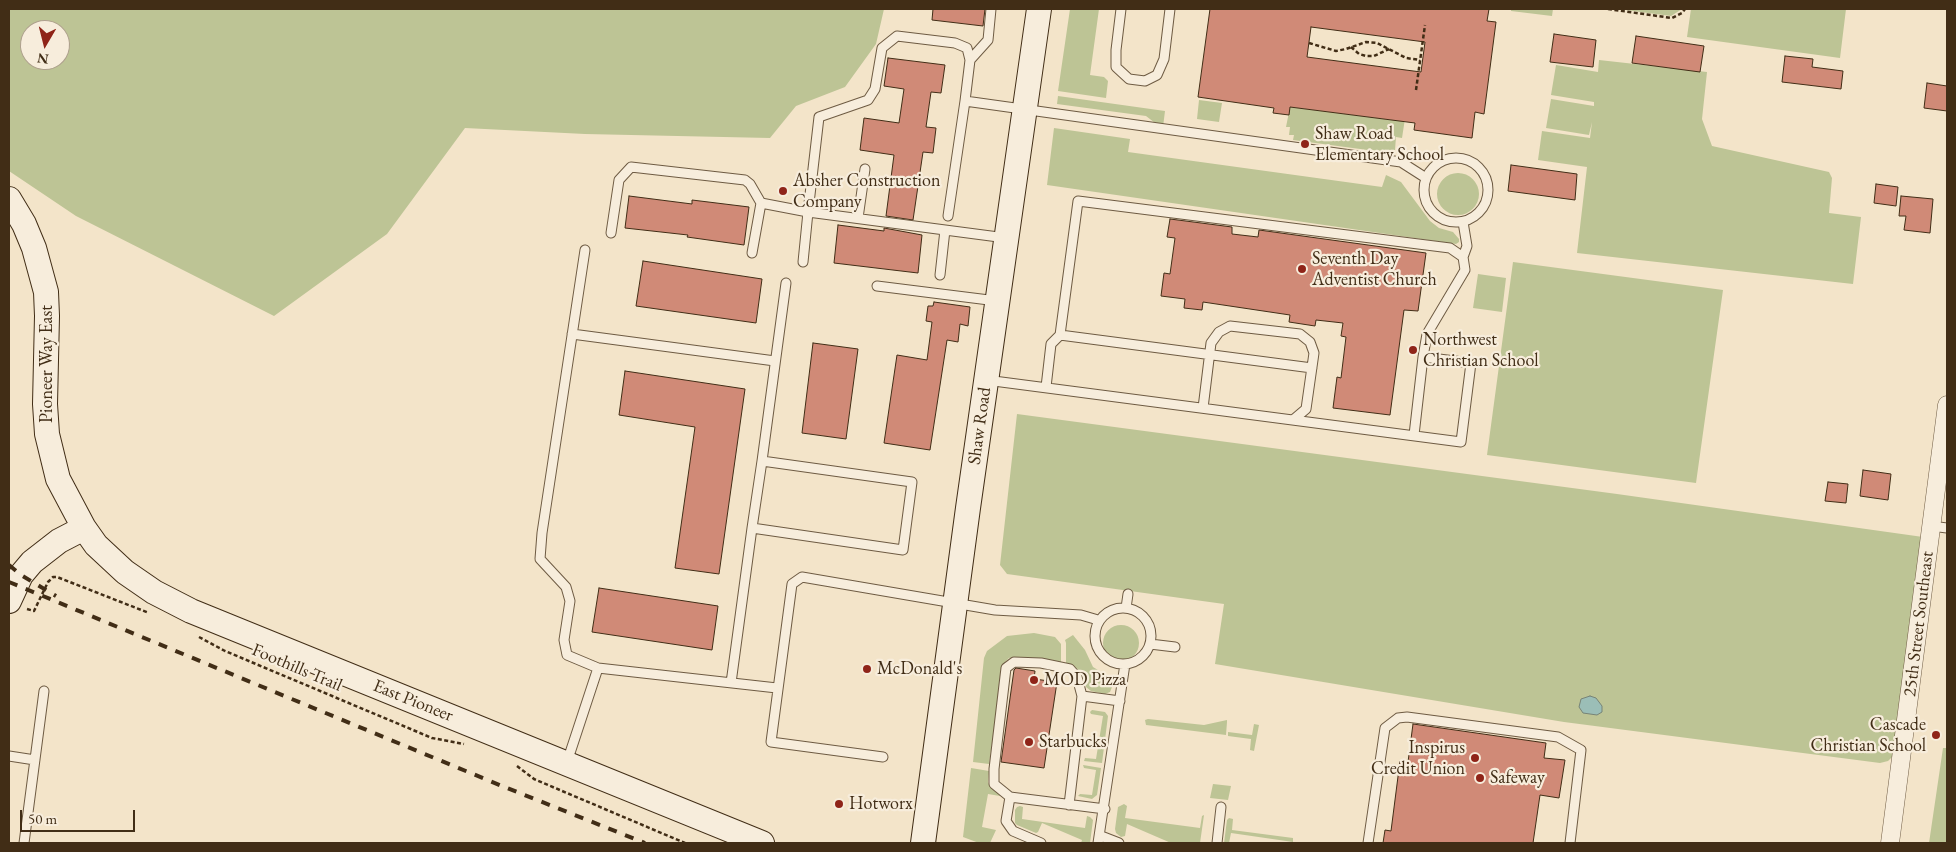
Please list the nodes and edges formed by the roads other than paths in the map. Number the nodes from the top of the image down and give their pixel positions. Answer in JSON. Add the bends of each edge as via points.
{"nodes":[{"id":1,"x":991,"y":9,"type":"edge"},
{"id":2,"x":1039,"y":9,"type":"edge"},
{"id":3,"x":1121,"y":9,"type":"edge"},
{"id":4,"x":1170,"y":9,"type":"edge"},
{"id":5,"x":970,"y":60,"type":"junction"},
{"id":6,"x":965,"y":101,"type":"junction"},
{"id":7,"x":1024,"y":109,"type":"junction"},
{"id":8,"x":865,"y":169,"type":"dead end"},
{"id":9,"x":1426,"y":178,"type":"junction"},
{"id":10,"x":9,"y":199,"type":"edge"},
{"id":11,"x":761,"y":204,"type":"junction"},
{"id":12,"x":808,"y":212,"type":"junction"},
{"id":13,"x":948,"y":216,"type":"dead end"},
{"id":14,"x":858,"y":218,"type":"junction"},
{"id":15,"x":1463,"y":222,"type":"junction"},
{"id":16,"x":945,"y":230,"type":"junction"},
{"id":17,"x":611,"y":233,"type":"dead end"},
{"id":18,"x":1006,"y":238,"type":"junction"},
{"id":19,"x":585,"y":250,"type":"dead end"},
{"id":20,"x":752,"y":253,"type":"dead end"},
{"id":21,"x":1463,"y":257,"type":"junction"},
{"id":22,"x":803,"y":262,"type":"dead end"},
{"id":23,"x":940,"y":275,"type":"dead end"},
{"id":24,"x":786,"y":284,"type":"dead end"},
{"id":25,"x":877,"y":286,"type":"dead end"},
{"id":26,"x":997,"y":301,"type":"junction"},
{"id":27,"x":572,"y":334,"type":"junction"},
{"id":28,"x":1060,"y":335,"type":"junction"},
{"id":29,"x":1210,"y":355,"type":"junction"},
{"id":30,"x":1423,"y":357,"type":"junction"},
{"id":31,"x":775,"y":361,"type":"junction"},
{"id":32,"x":1312,"y":368,"type":"junction"},
{"id":33,"x":986,"y":380,"type":"junction"},
{"id":34,"x":1046,"y":387,"type":"junction"},
{"id":35,"x":1947,"y":405,"type":"edge"},
{"id":36,"x":1203,"y":408,"type":"junction"},
{"id":37,"x":1293,"y":420,"type":"junction"},
{"id":38,"x":1414,"y":436,"type":"junction"},
{"id":39,"x":762,"y":461,"type":"junction"},
{"id":40,"x":1939,"y":527,"type":"edge"},
{"id":41,"x":84,"y":528,"type":"junction"},
{"id":42,"x":752,"y":528,"type":"junction"},
{"id":43,"x":1128,"y":594,"type":"dead end"},
{"id":44,"x":956,"y":604,"type":"junction"},
{"id":45,"x":18,"y":605,"type":"edge"},
{"id":46,"x":1126,"y":608,"type":"junction"},
{"id":47,"x":1098,"y":620,"type":"junction"},
{"id":48,"x":1150,"y":644,"type":"junction"},
{"id":49,"x":1175,"y":647,"type":"dead end"},
{"id":50,"x":1125,"y":664,"type":"junction"},
{"id":51,"x":598,"y":668,"type":"junction"},
{"id":52,"x":731,"y":683,"type":"junction"},
{"id":53,"x":777,"y":688,"type":"junction"},
{"id":54,"x":44,"y":691,"type":"dead end"},
{"id":55,"x":1082,"y":696,"type":"junction"},
{"id":56,"x":1120,"y":701,"type":"junction"},
{"id":57,"x":9,"y":756,"type":"edge"},
{"id":58,"x":883,"y":757,"type":"dead end"},
{"id":59,"x":35,"y":760,"type":"junction"},
{"id":60,"x":567,"y":764,"type":"junction"},
{"id":61,"x":1010,"y":797,"type":"junction"},
{"id":62,"x":1069,"y":805,"type":"junction"},
{"id":63,"x":1221,"y":807,"type":"dead end"},
{"id":64,"x":1104,"y":809,"type":"junction"},
{"id":65,"x":1099,"y":840,"type":"edge"},
{"id":66,"x":24,"y":843,"type":"edge"},
{"id":67,"x":762,"y":843,"type":"edge"},
{"id":68,"x":923,"y":843,"type":"edge"},
{"id":69,"x":1040,"y":843,"type":"edge"},
{"id":70,"x":1119,"y":843,"type":"edge"},
{"id":71,"x":1217,"y":843,"type":"edge"},
{"id":72,"x":1368,"y":843,"type":"edge"},
{"id":73,"x":1570,"y":843,"type":"edge"},
{"id":74,"x":1890,"y":843,"type":"edge"}],
"edges":[{"from":1,"to":5,"type":"lane","via":[[988,40]]},
{"from":2,"to":7,"type":"street","name":"Shaw Road"},
{"from":3,"to":4,"type":"lane","via":[[1116,67],[1129,79],[1145,81],[1157,76],[1164,59]]},
{"from":5,"to":6,"type":"lane"},
{"from":5,"to":12,"type":"lane","via":[[967,48],[955,43],[897,36],[882,48],[875,89],[868,100],[819,117]]},
{"from":6,"to":7,"type":"lane"},
{"from":6,"to":13,"type":"lane"},
{"from":7,"to":9,"type":"lane","via":[[1401,162]]},
{"from":7,"to":18,"type":"street","name":"Shaw Road"},
{"from":8,"to":14,"type":"lane"},
{"from":9,"to":15,"type":"lane","via":[[1423,189],[1430,210],[1448,222]]},
{"from":9,"to":15,"type":"lane","via":[[1432,168],[1451,158],[1463,158],[1481,169],[1487,183],[1488,198],[1477,215]]},
{"from":10,"to":41,"type":"street","name":"Pioneer Way East","via":[[24,224],[41,269],[47,316],[47,434],[58,479]]},
{"from":11,"to":12,"type":"lane"},
{"from":11,"to":17,"type":"lane","via":[[745,180],[631,167],[619,180]]},
{"from":11,"to":20,"type":"lane"},
{"from":12,"to":14,"type":"lane"},
{"from":12,"to":22,"type":"lane"},
{"from":14,"to":16,"type":"lane"},
{"from":15,"to":21,"type":"lane","via":[[1467,246]]},
{"from":16,"to":18,"type":"lane"},
{"from":16,"to":23,"type":"lane"},
{"from":18,"to":26,"type":"street","name":"Shaw Road"},
{"from":19,"to":27,"type":"lane"},
{"from":21,"to":28,"type":"lane","via":[[1450,248],[1078,201]]},
{"from":21,"to":30,"type":"lane","via":[[1465,270],[1427,334]]},
{"from":24,"to":31,"type":"lane"},
{"from":25,"to":26,"type":"lane"},
{"from":26,"to":33,"type":"street","name":"Shaw Road"},
{"from":27,"to":31,"type":"lane"},
{"from":27,"to":51,"type":"lane","via":[[540,559],[566,587],[570,601],[564,640],[567,655]]},
{"from":28,"to":29,"type":"lane"},
{"from":28,"to":34,"type":"lane","via":[[1051,344]]},
{"from":29,"to":32,"type":"lane"},
{"from":29,"to":32,"type":"lane","via":[[1211,344],[1219,332],[1230,326],[1300,334],[1310,342],[1314,353]]},
{"from":29,"to":36,"type":"lane"},
{"from":30,"to":38,"type":"lane"},
{"from":30,"to":38,"type":"lane","via":[[1471,363],[1461,442]]},
{"from":31,"to":39,"type":"lane"},
{"from":32,"to":37,"type":"lane","via":[[1306,409]]},
{"from":33,"to":34,"type":"lane"},
{"from":33,"to":44,"type":"street","name":"Shaw Road"},
{"from":34,"to":36,"type":"lane"},
{"from":35,"to":40,"type":"street","name":"25th Street Southeast"},
{"from":36,"to":37,"type":"lane"},
{"from":37,"to":38,"type":"lane"},
{"from":39,"to":42,"type":"lane"},
{"from":39,"to":42,"type":"lane","via":[[912,482],[903,550]]},
{"from":40,"to":74,"type":"street","name":"25th Street Southeast"},
{"from":41,"to":45,"type":"street","via":[[32,562],[21,575]]},
{"from":41,"to":60,"type":"street","name":"East Pioneer","via":[[96,545],[125,572],[191,611]]},
{"from":42,"to":52,"type":"lane"},
{"from":43,"to":46,"type":"lane"},
{"from":44,"to":47,"type":"lane","via":[[995,610],[1081,615]]},
{"from":44,"to":53,"type":"lane","via":[[802,577],[792,584]]},
{"from":44,"to":68,"type":"street","name":"Shaw Road"},
{"from":46,"to":47,"type":"lane","via":[[1112,609]]},
{"from":46,"to":48,"type":"lane","via":[[1140,613],[1146,620]]},
{"from":47,"to":50,"type":"lane","via":[[1094,638],[1096,646],[1108,660]]},
{"from":48,"to":49,"type":"lane"},
{"from":48,"to":50,"type":"lane","via":[[1143,656]]},
{"from":50,"to":56,"type":"lane"},
{"from":51,"to":52,"type":"lane"},
{"from":51,"to":60,"type":"lane"},
{"from":52,"to":53,"type":"lane"},
{"from":53,"to":58,"type":"lane","via":[[771,742]]},
{"from":54,"to":59,"type":"lane"},
{"from":55,"to":56,"type":"lane"},
{"from":55,"to":61,"type":"lane","via":[[1077,677],[1070,669],[1014,662],[1006,668],[994,784]]},
{"from":55,"to":62,"type":"lane"},
{"from":56,"to":64,"type":"lane"},
{"from":57,"to":59,"type":"lane"},
{"from":59,"to":66,"type":"lane"},
{"from":60,"to":67,"type":"street","name":"East Pioneer"},
{"from":61,"to":62,"type":"lane"},
{"from":61,"to":69,"type":"lane","via":[[1006,821],[1013,831]]},
{"from":62,"to":64,"type":"lane"},
{"from":63,"to":71,"type":"lane"},
{"from":64,"to":65,"type":"lane"},
{"from":65,"to":70,"type":"lane"},
{"from":72,"to":73,"type":"lane","via":[[1384,728],[1407,716],[1558,737],[1581,750]]}]}
